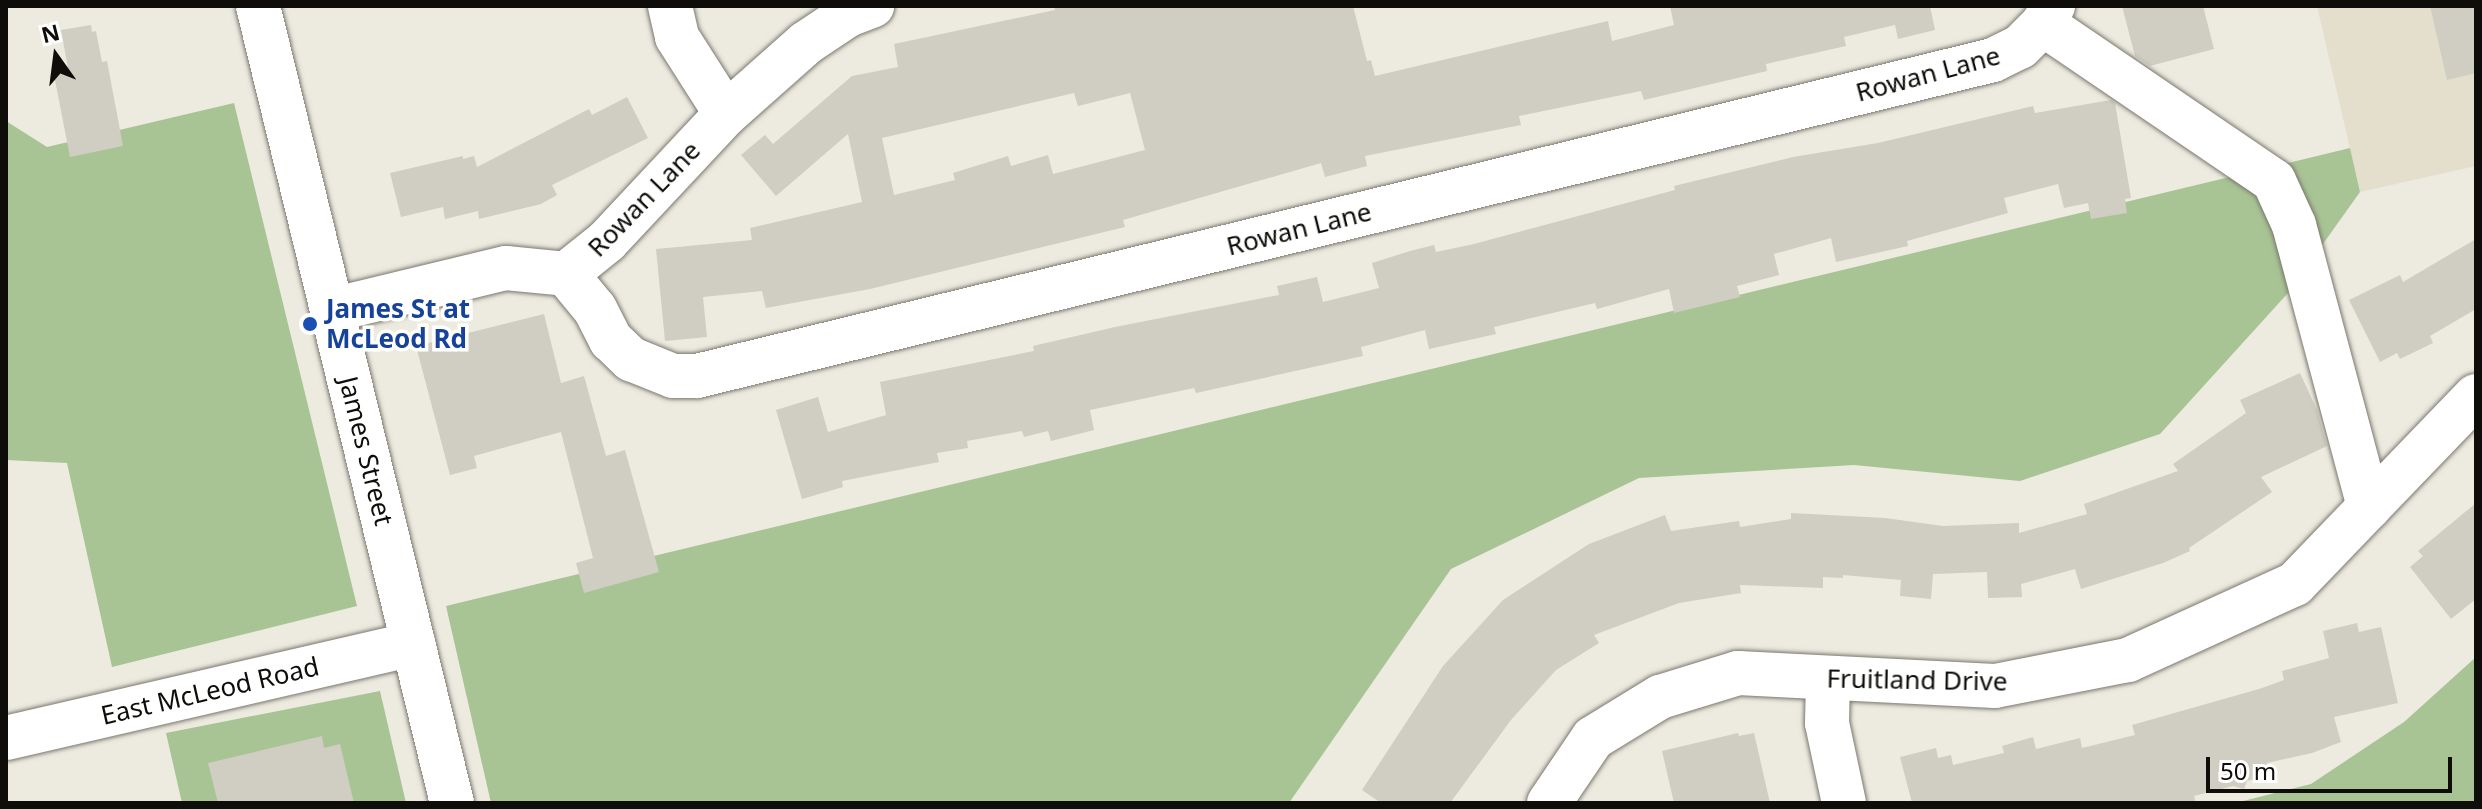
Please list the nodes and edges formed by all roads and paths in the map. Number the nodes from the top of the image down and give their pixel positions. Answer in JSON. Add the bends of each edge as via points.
{"nodes":[{"id":1,"x":258,"y":6,"type":"edge"},
{"id":2,"x":670,"y":6,"type":"edge"},
{"id":3,"x":872,"y":6,"type":"edge"},
{"id":4,"x":2048,"y":15,"type":"edge"},
{"id":5,"x":726,"y":114,"type":"junction"},
{"id":6,"x":566,"y":274,"type":"junction"},
{"id":7,"x":332,"y":310,"type":"junction"},
{"id":8,"x":2476,"y":396,"type":"edge"},
{"id":9,"x":2369,"y":507,"type":"junction"},
{"id":10,"x":413,"y":644,"type":"junction"},
{"id":11,"x":1828,"y":679,"type":"junction"},
{"id":12,"x":6,"y":738,"type":"edge"},
{"id":13,"x":452,"y":803,"type":"edge"},
{"id":14,"x":1549,"y":803,"type":"edge"},
{"id":15,"x":1844,"y":803,"type":"edge"}],
"edges":[{"from":1,"to":7,"type":"street","name":"James Street"},
{"from":2,"to":5,"type":"street","via":[[677,37]]},
{"from":3,"to":5,"type":"street","name":"Rowan Lane","via":[[806,43]]},
{"from":4,"to":6,"type":"street","name":"Rowan Lane","via":[[2020,47],[1993,60],[697,376],[673,376],[631,359],[611,340],[595,309]]},
{"from":4,"to":9,"type":"street","via":[[2274,181],[2294,225]]},
{"from":5,"to":6,"type":"street","name":"Rowan Lane","via":[[607,241]]},
{"from":6,"to":7,"type":"street","name":"Rowan Lane","via":[[506,268]]},
{"from":7,"to":10,"type":"street","name":"James Street"},
{"from":8,"to":9,"type":"street","name":"Fruitland Drive"},
{"from":9,"to":11,"type":"street","name":"Fruitland Drive","via":[[2295,584],[2128,660],[1995,686]]},
{"from":10,"to":12,"type":"street","name":"East McLeod Road"},
{"from":10,"to":13,"type":"street","name":"James Street"},
{"from":11,"to":14,"type":"street","name":"Fruitland Drive","via":[[1738,673],[1660,697],[1593,738]]},
{"from":11,"to":15,"type":"street","via":[[1827,723]]}]}
